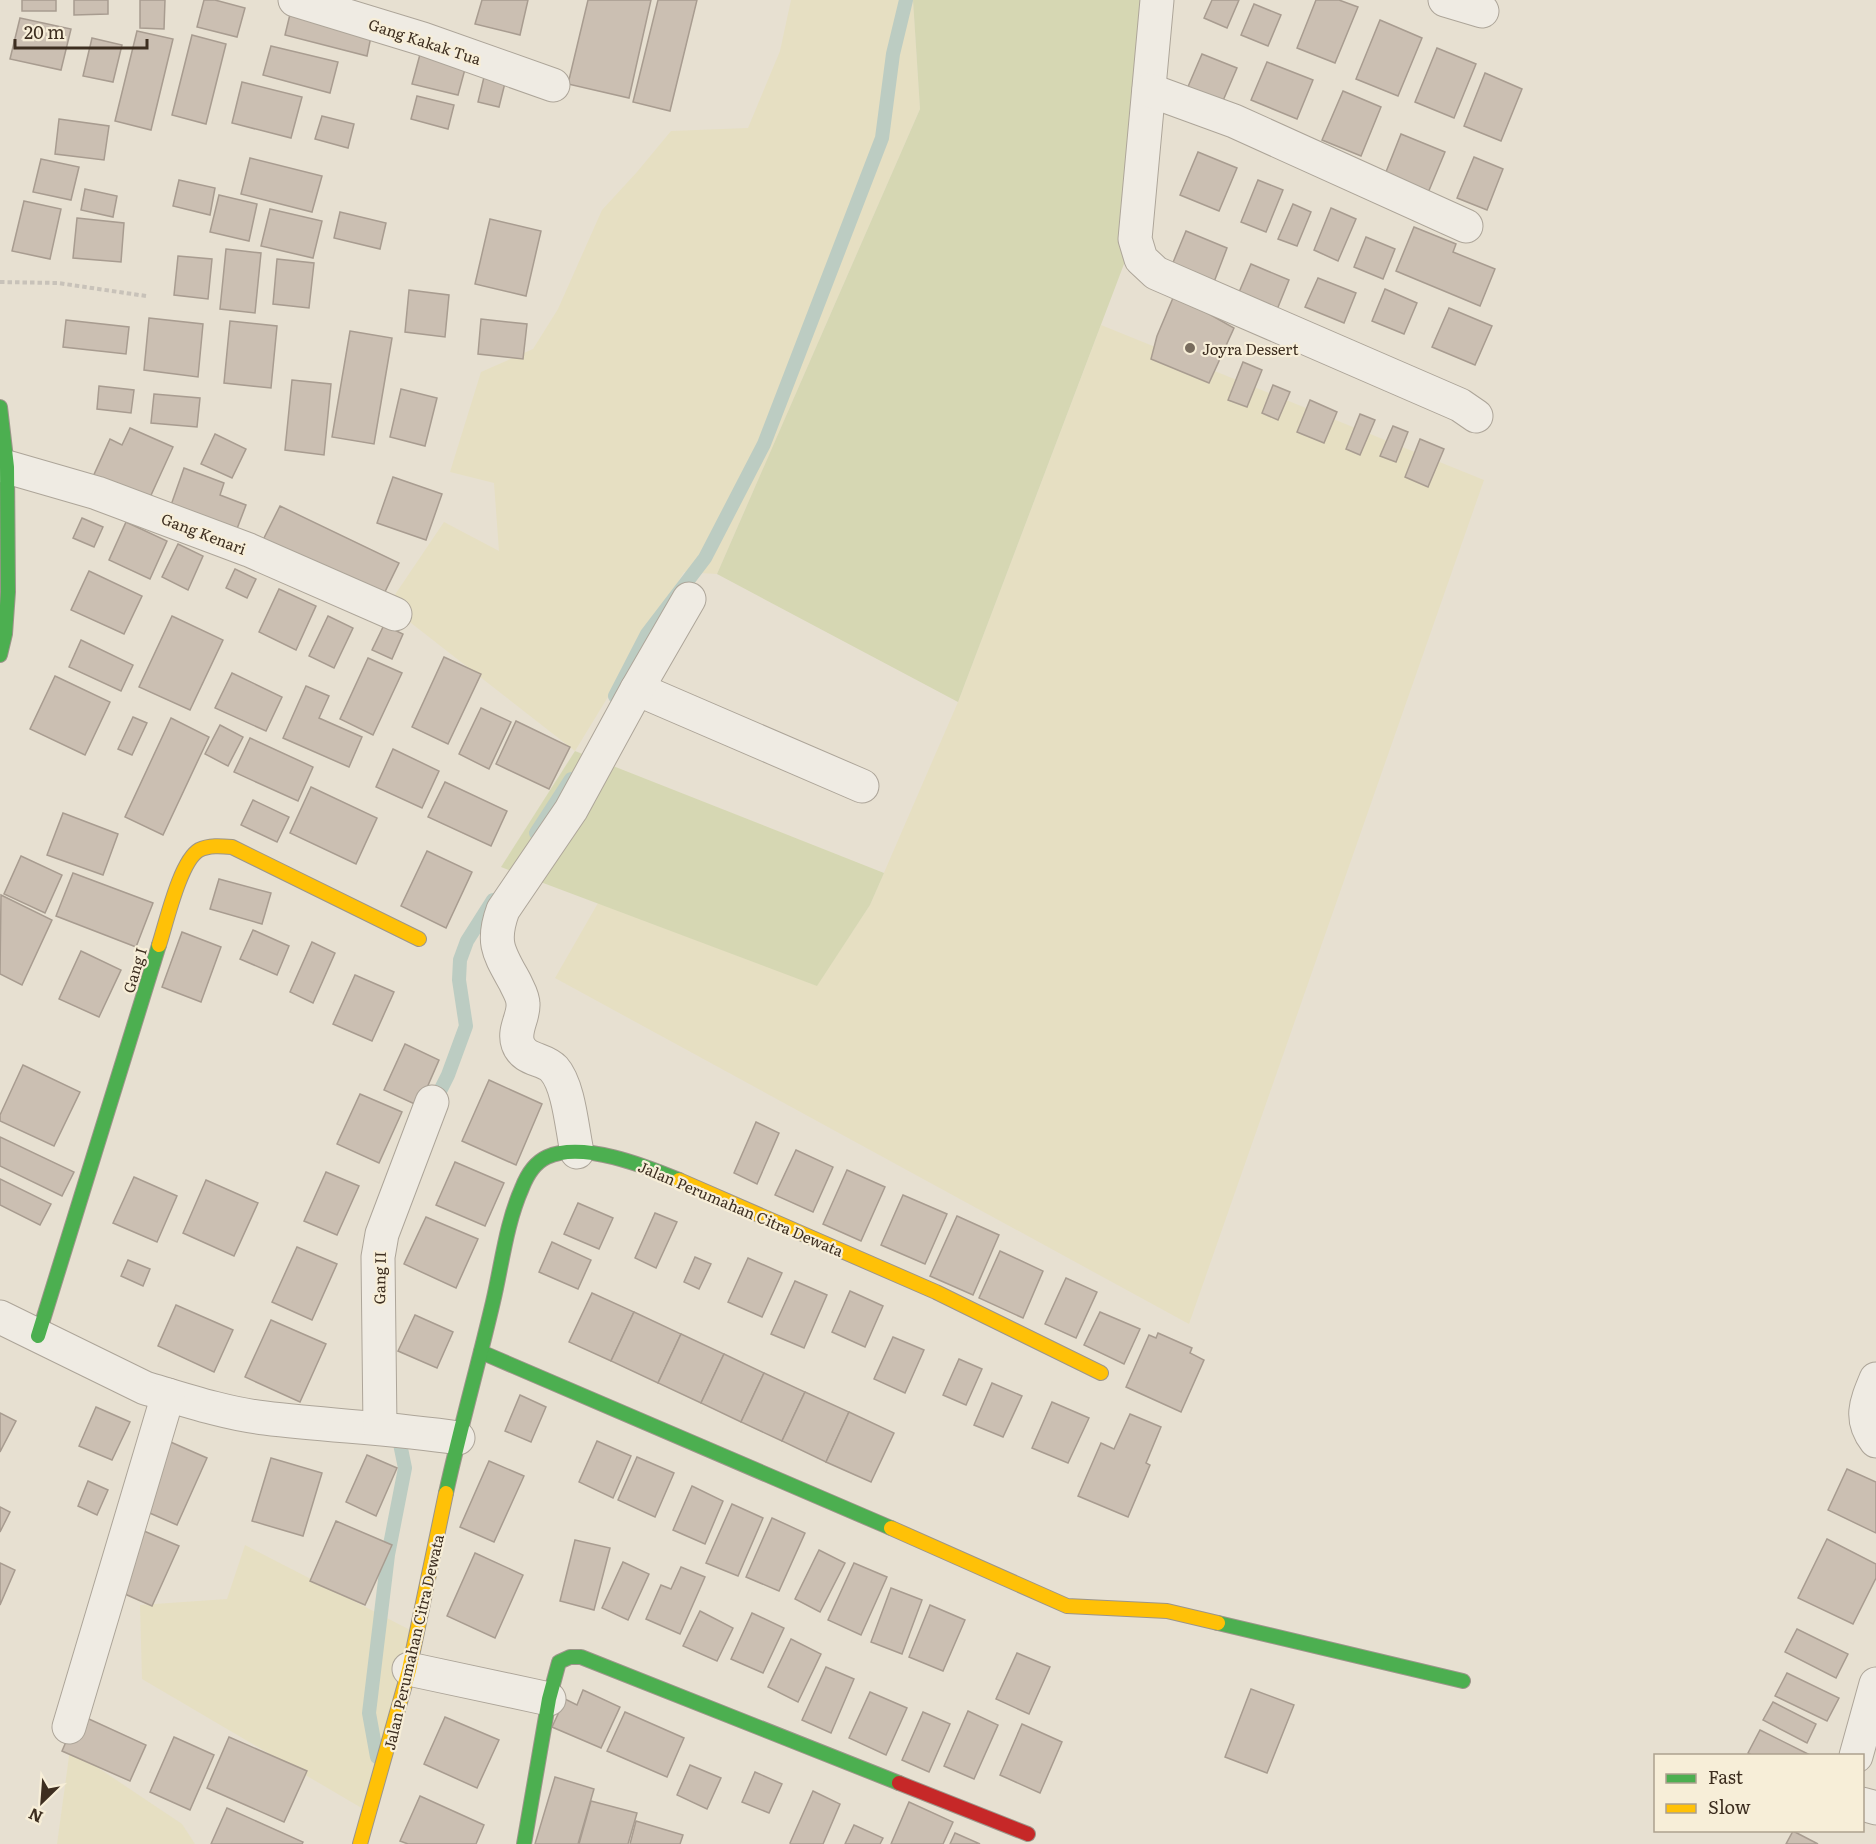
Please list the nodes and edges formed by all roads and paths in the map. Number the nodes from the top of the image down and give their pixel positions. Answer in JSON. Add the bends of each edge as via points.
{"nodes":[{"id":1,"x":295,"y":0,"type":"edge"},
{"id":2,"x":1156,"y":0,"type":"edge"},
{"id":3,"x":1444,"y":0,"type":"edge"},
{"id":4,"x":1482,"y":11,"type":"dead end"},
{"id":5,"x":553,"y":85,"type":"dead end"},
{"id":6,"x":1149,"y":90,"type":"junction"},
{"id":7,"x":1466,"y":226,"type":"dead end"},
{"id":8,"x":0,"y":282,"type":"edge"},
{"id":9,"x":146,"y":296,"type":"dead end"},
{"id":10,"x":0,"y":406,"type":"edge"},
{"id":11,"x":1476,"y":416,"type":"dead end"},
{"id":12,"x":7,"y":467,"type":"junction"},
{"id":13,"x":689,"y":599,"type":"dead end"},
{"id":14,"x":395,"y":614,"type":"dead end"},
{"id":15,"x":2,"y":640,"type":"edge"},
{"id":16,"x":637,"y":689,"type":"junction"},
{"id":17,"x":862,"y":786,"type":"dead end"},
{"id":18,"x":419,"y":939,"type":"dead end"},
{"id":19,"x":432,"y":1102,"type":"dead end"},
{"id":20,"x":577,"y":1152,"type":"junction"},
{"id":21,"x":0,"y":1317,"type":"edge"},
{"id":22,"x":38,"y":1336,"type":"junction"},
{"id":23,"x":481,"y":1352,"type":"junction"},
{"id":24,"x":1101,"y":1373,"type":"dead end"},
{"id":25,"x":1876,"y":1379,"type":"edge"},
{"id":26,"x":168,"y":1395,"type":"junction"},
{"id":27,"x":380,"y":1428,"type":"junction"},
{"id":28,"x":458,"y":1438,"type":"junction"},
{"id":29,"x":1876,"y":1441,"type":"edge"},
{"id":30,"x":410,"y":1669,"type":"junction"},
{"id":31,"x":1463,"y":1681,"type":"dead end"},
{"id":32,"x":1876,"y":1684,"type":"edge"},
{"id":33,"x":549,"y":1699,"type":"junction"},
{"id":34,"x":69,"y":1727,"type":"dead end"},
{"id":35,"x":1856,"y":1754,"type":"edge"},
{"id":36,"x":1028,"y":1834,"type":"dead end"},
{"id":37,"x":360,"y":1844,"type":"edge"},
{"id":38,"x":524,"y":1844,"type":"edge"}],
"edges":[{"from":1,"to":5,"type":"street","name":"Gang Kakak Tua","via":[[423,39]]},
{"from":2,"to":6,"type":"street"},
{"from":3,"to":4,"type":"street"},
{"from":6,"to":7,"type":"street","via":[[1234,122]]},
{"from":6,"to":11,"type":"street","via":[[1135,239],[1141,259],[1156,273],[1460,405]]},
{"from":8,"to":9,"type":"path","via":[[58,283]]},
{"from":10,"to":12,"type":"street"},
{"from":12,"to":14,"type":"street","name":"Gang Kenari","via":[[97,493],[249,550]]},
{"from":12,"to":15,"type":"street","via":[[8,591]]},
{"from":13,"to":16,"type":"street"},
{"from":16,"to":17,"type":"street"},
{"from":16,"to":20,"type":"street","via":[[571,810],[509,900],[496,927],[497,943],[524,1005],[516,1034],[518,1044],[524,1054],[552,1067],[562,1080]]},
{"from":18,"to":22,"type":"street","name":"Gang I","via":[[232,847],[212,845],[198,850],[177,887]]},
{"from":19,"to":27,"type":"street","name":"Gang II","via":[[382,1234],[378,1257]]},
{"from":20,"to":23,"type":"street","name":"Jalan Perumahan Citra Dewata","via":[[554,1154],[536,1164],[520,1189]]},
{"from":20,"to":24,"type":"street","name":"Jalan Perumahan Citra Dewata","via":[[611,1156],[652,1169],[936,1292]]},
{"from":21,"to":22,"type":"street"},
{"from":22,"to":26,"type":"street","via":[[145,1388]]},
{"from":23,"to":28,"type":"street","name":"Jalan Perumahan Citra Dewata"},
{"from":23,"to":31,"type":"street","via":[[1067,1605],[1167,1611]]},
{"from":25,"to":29,"type":"street","via":[[1865,1412],[1866,1428]]},
{"from":26,"to":27,"type":"street","via":[[263,1418]]},
{"from":26,"to":34,"type":"street"},
{"from":27,"to":28,"type":"street"},
{"from":28,"to":30,"type":"street","name":"Jalan Perumahan Citra Dewata"},
{"from":30,"to":33,"type":"street"},
{"from":30,"to":37,"type":"street","name":"Jalan Perumahan Citra Dewata"},
{"from":32,"to":35,"type":"street"},
{"from":33,"to":36,"type":"street","via":[[559,1662],[581,1657]]},
{"from":33,"to":38,"type":"street"}]}
